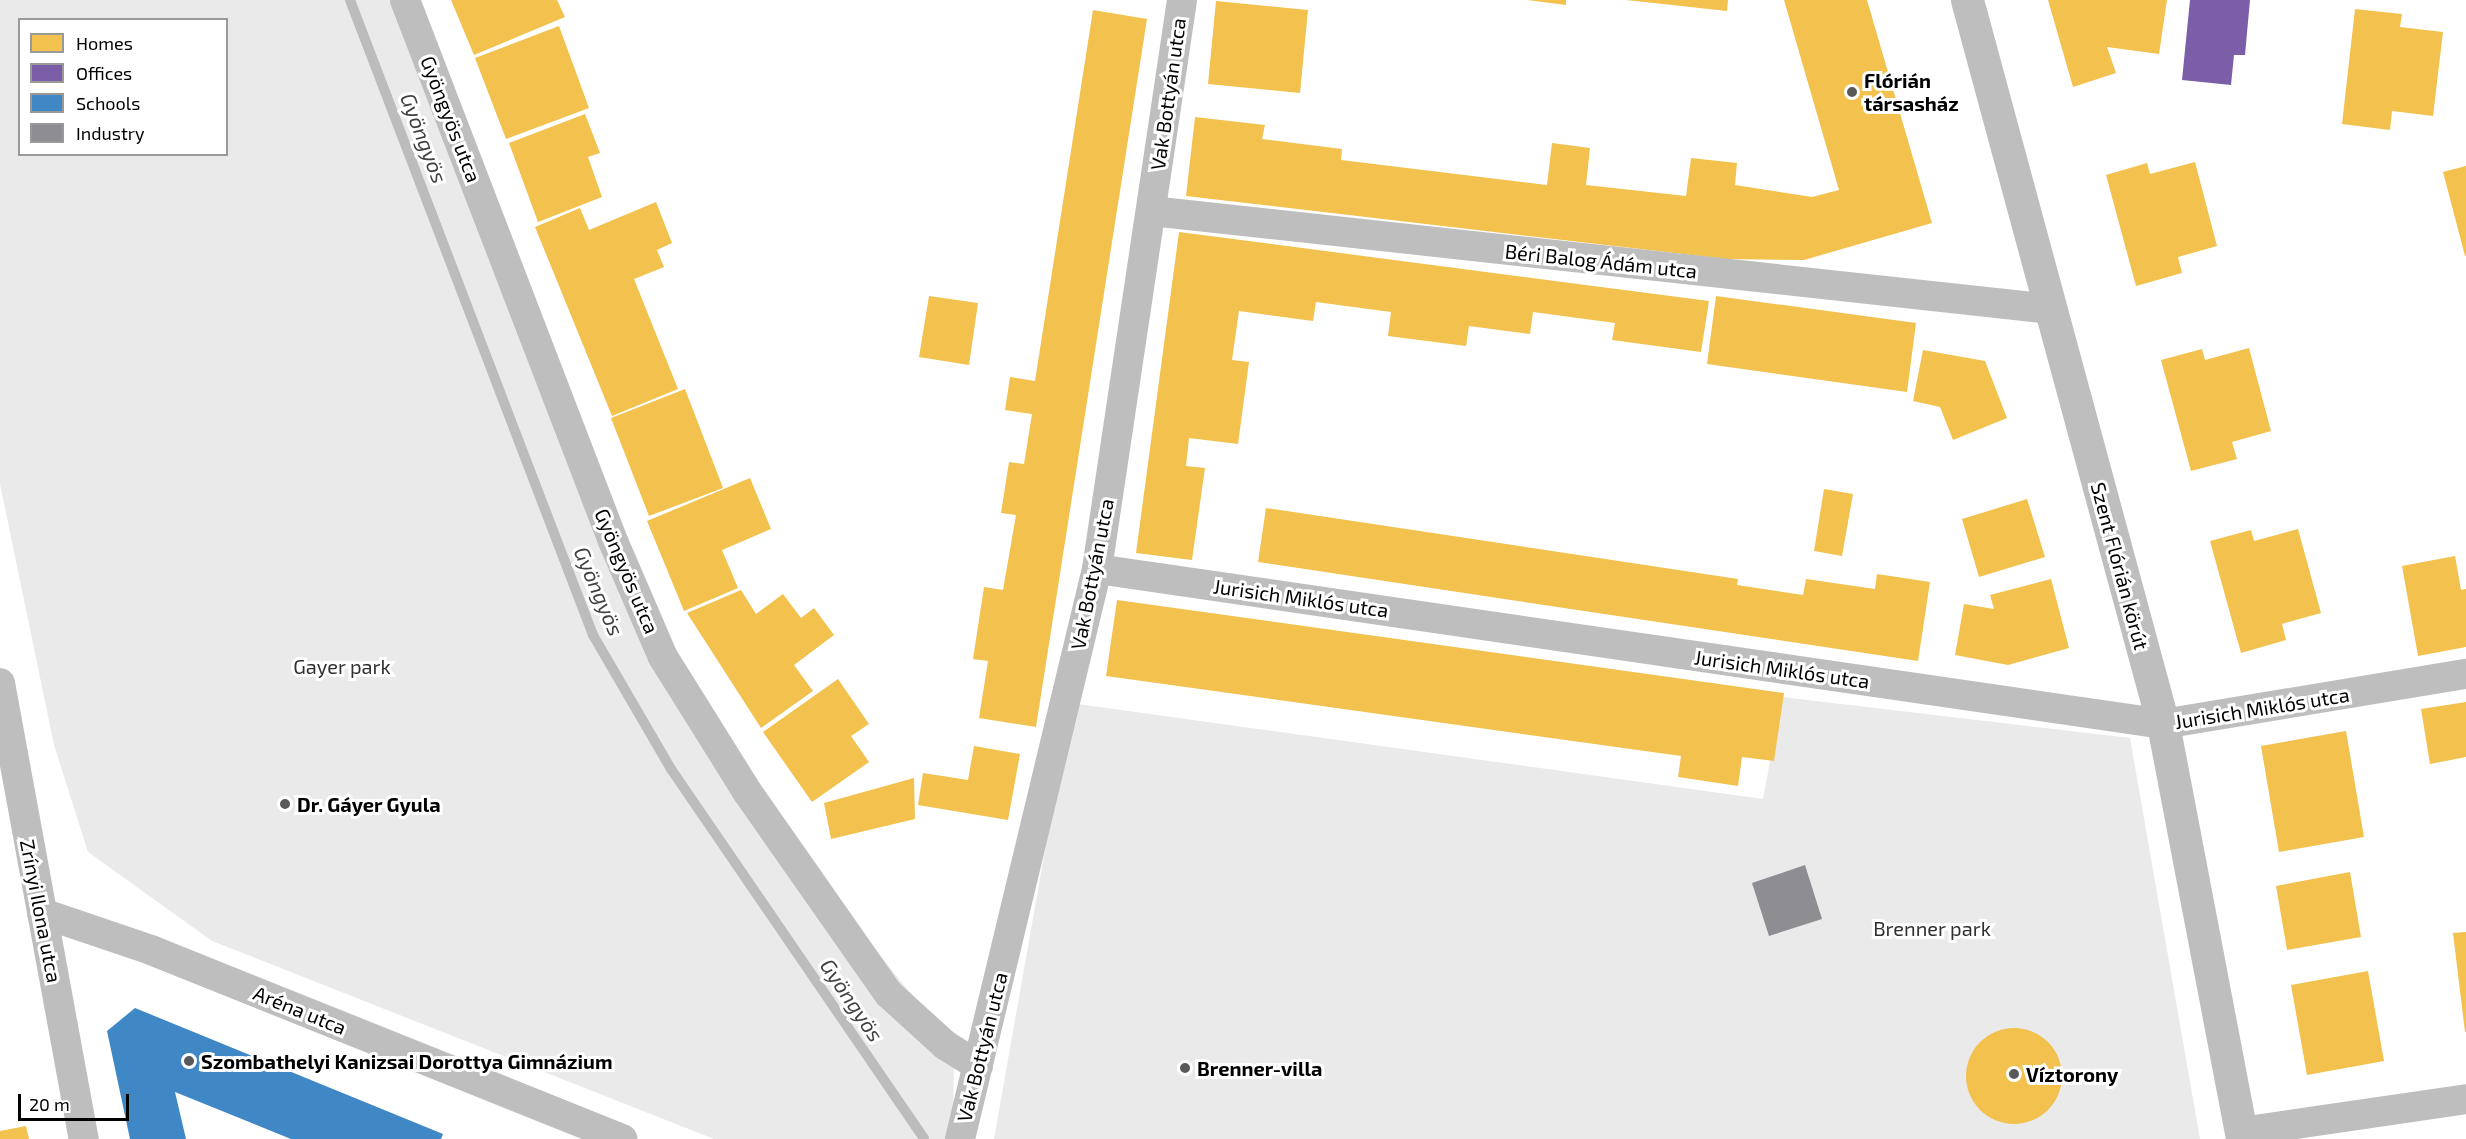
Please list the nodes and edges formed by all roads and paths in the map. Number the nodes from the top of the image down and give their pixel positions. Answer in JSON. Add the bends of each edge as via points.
{"nodes":[{"id":1,"x":405,"y":0,"type":"edge"},
{"id":2,"x":1182,"y":0,"type":"edge"},
{"id":3,"x":1966,"y":0,"type":"edge"},
{"id":4,"x":1151,"y":211,"type":"junction"},
{"id":5,"x":2052,"y":309,"type":"junction"},
{"id":6,"x":1096,"y":569,"type":"junction"},
{"id":7,"x":2466,"y":674,"type":"edge"},
{"id":8,"x":0,"y":683,"type":"edge"},
{"id":9,"x":2163,"y":724,"type":"junction"},
{"id":10,"x":13,"y":833,"type":"edge"},
{"id":11,"x":42,"y":913,"type":"junction"},
{"id":12,"x":978,"y":1066,"type":"junction"},
{"id":13,"x":2466,"y":1099,"type":"edge"},
{"id":14,"x":962,"y":1131,"type":"edge"},
{"id":15,"x":2242,"y":1136,"type":"edge"},
{"id":16,"x":84,"y":1139,"type":"edge"},
{"id":17,"x":622,"y":1139,"type":"edge"}],
"edges":[{"from":1,"to":12,"type":"street","name":"Gyöngyös utca","via":[[613,541],[663,657],[748,793],[889,994],[945,1045]]},
{"from":2,"to":4,"type":"street","name":"Vak Bottyán utca"},
{"from":3,"to":5,"type":"street","name":"Szent Flórián körút"},
{"from":4,"to":5,"type":"street","name":"Béri Balog Ádám utca"},
{"from":4,"to":6,"type":"street","name":"Vak Bottyán utca"},
{"from":5,"to":9,"type":"street","name":"Szent Flórián körút"},
{"from":6,"to":9,"type":"street","name":"Jurisich Miklós utca"},
{"from":6,"to":12,"type":"street","name":"Vak Bottyán utca"},
{"from":7,"to":9,"type":"street","name":"Jurisich Miklós utca"},
{"from":8,"to":10,"type":"street","name":"Zrínyi Ilona utca"},
{"from":9,"to":15,"type":"street","name":"Szent Flórián körút"},
{"from":10,"to":11,"type":"street","name":"Zrínyi Ilona utca"},
{"from":11,"to":16,"type":"street","name":"Zrínyi Ilona utca"},
{"from":11,"to":17,"type":"street","name":"Aréna utca","via":[[151,950]]},
{"from":12,"to":14,"type":"street","name":"Vak Bottyán utca"},
{"from":13,"to":15,"type":"street"}]}
